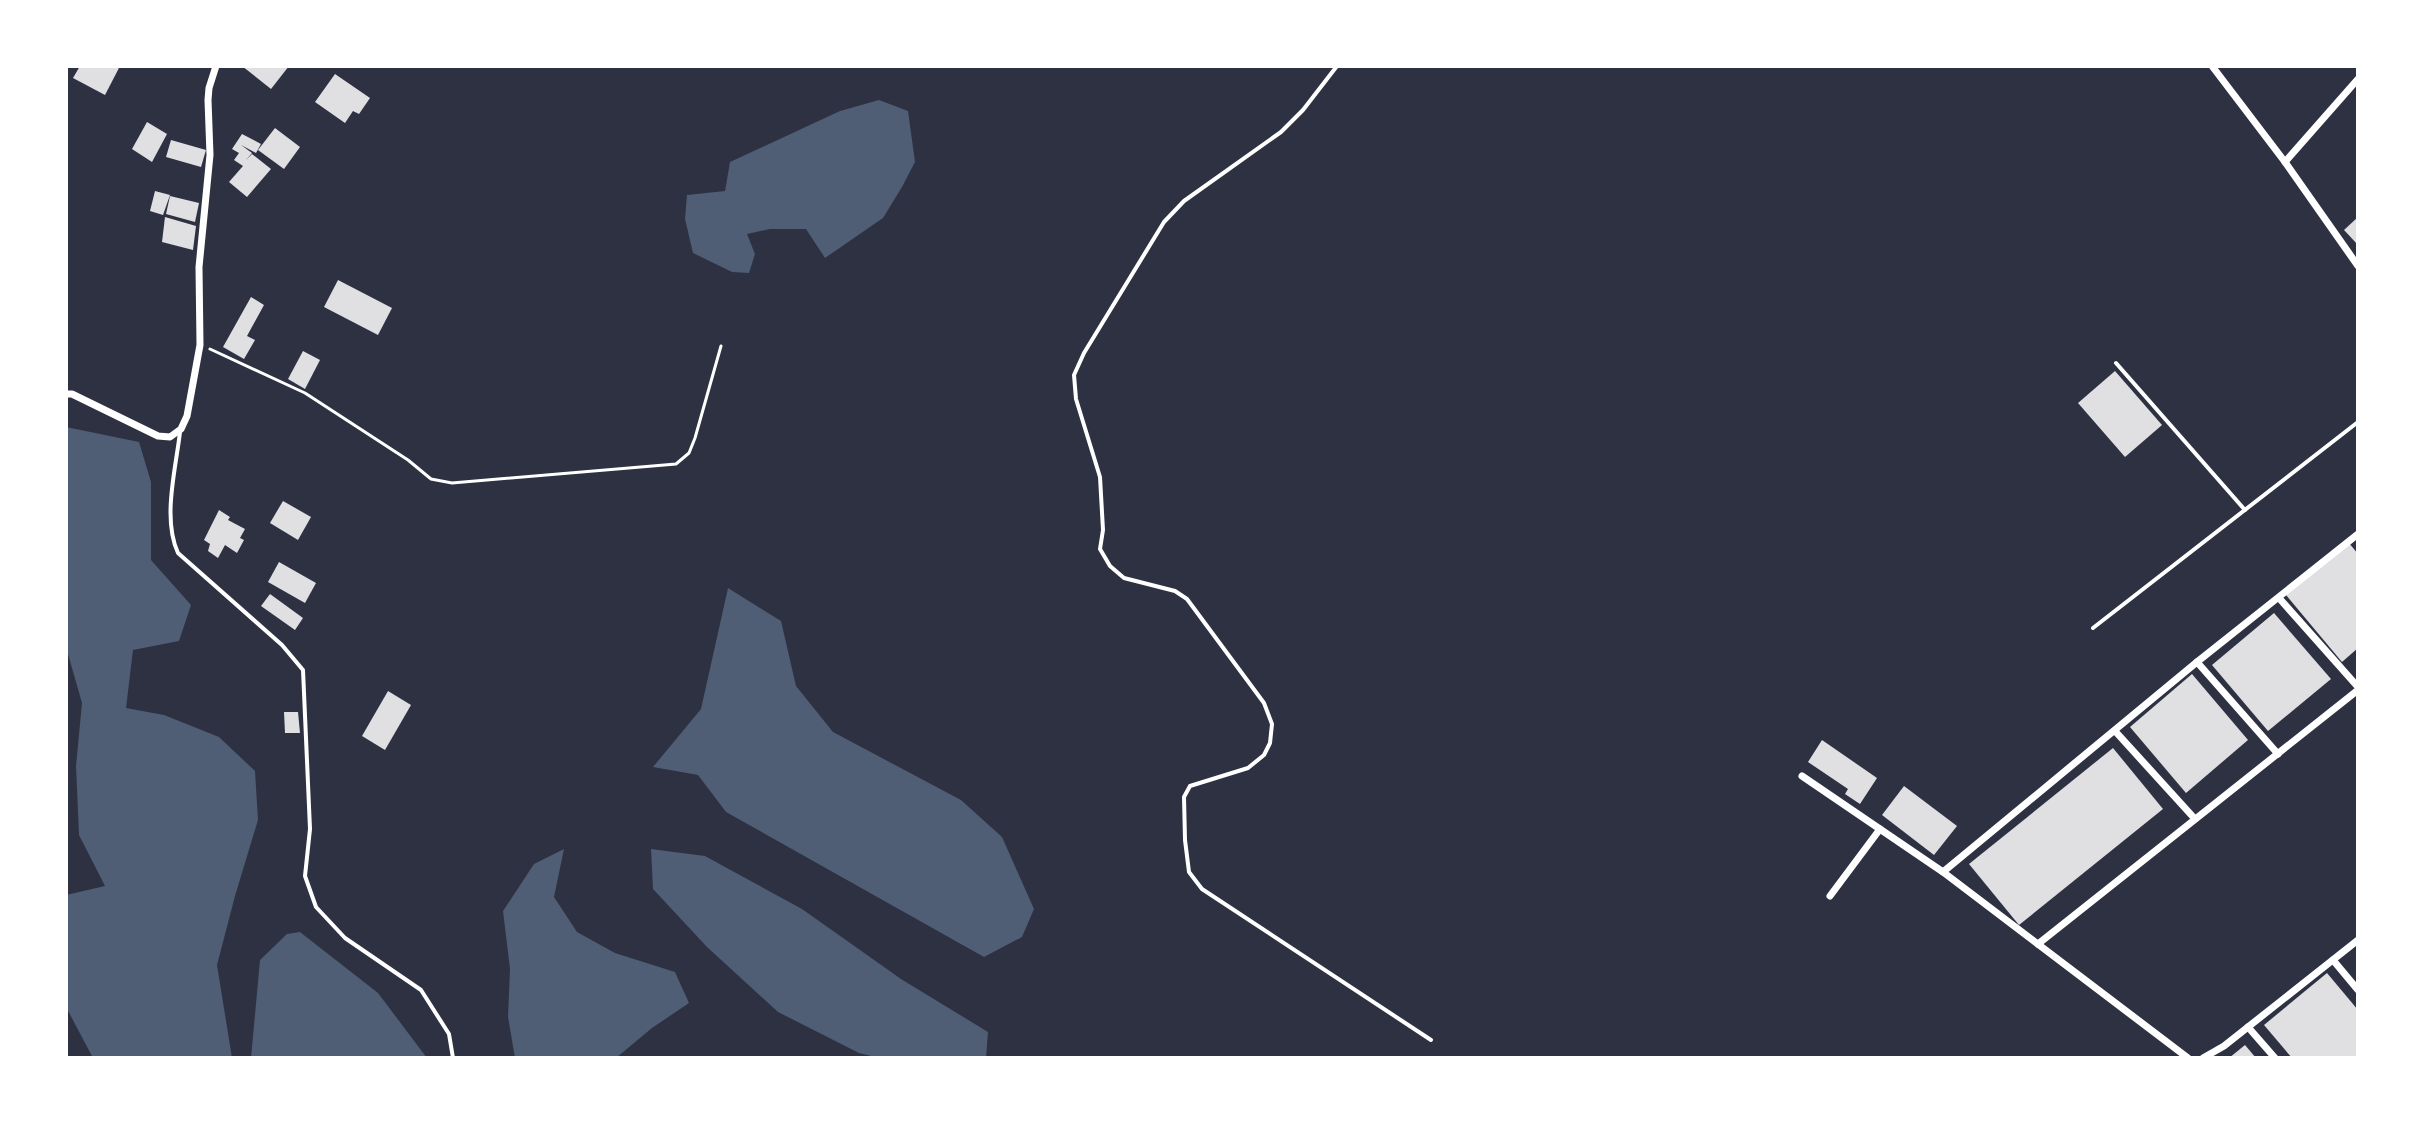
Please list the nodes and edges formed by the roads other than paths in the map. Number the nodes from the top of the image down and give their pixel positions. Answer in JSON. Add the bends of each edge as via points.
{"nodes":[{"id":1,"x":216,"y":66,"type":"edge"},
{"id":2,"x":1337,"y":66,"type":"edge"},
{"id":3,"x":2212,"y":66,"type":"edge"},
{"id":4,"x":2358,"y":79,"type":"edge"},
{"id":5,"x":2285,"y":162,"type":"junction"},
{"id":6,"x":2358,"y":266,"type":"edge"},
{"id":7,"x":2116,"y":363,"type":"dead end"},
{"id":8,"x":66,"y":394,"type":"edge"},
{"id":9,"x":2358,"y":422,"type":"edge"},
{"id":10,"x":181,"y":429,"type":"junction"},
{"id":11,"x":2245,"y":510,"type":"junction"},
{"id":12,"x":2358,"y":534,"type":"edge"},
{"id":13,"x":2279,"y":598,"type":"junction"},
{"id":14,"x":2093,"y":628,"type":"dead end"},
{"id":15,"x":2197,"y":662,"type":"junction"},
{"id":16,"x":2358,"y":689,"type":"edge"},
{"id":17,"x":2115,"y":731,"type":"junction"},
{"id":18,"x":2278,"y":754,"type":"junction"},
{"id":19,"x":1802,"y":776,"type":"dead end"},
{"id":20,"x":2195,"y":819,"type":"junction"},
{"id":21,"x":1880,"y":829,"type":"junction"},
{"id":22,"x":1943,"y":872,"type":"junction"},
{"id":23,"x":1830,"y":896,"type":"dead end"},
{"id":24,"x":2358,"y":940,"type":"edge"},
{"id":25,"x":2038,"y":944,"type":"junction"},
{"id":26,"x":2333,"y":960,"type":"junction"},
{"id":27,"x":2358,"y":990,"type":"edge"},
{"id":28,"x":2248,"y":1027,"type":"junction"},
{"id":29,"x":1431,"y":1040,"type":"dead end"},
{"id":30,"x":453,"y":1058,"type":"edge"},
{"id":31,"x":2188,"y":1058,"type":"edge"},
{"id":32,"x":2203,"y":1058,"type":"edge"},
{"id":33,"x":2275,"y":1058,"type":"edge"}],
"edges":[{"from":1,"to":10,"type":"street","via":[[208,100],[200,345]]},
{"from":2,"to":29,"type":"lane","via":[[1281,132],[1184,201],[1164,222],[1084,353],[1074,375],[1076,399],[1100,477],[1100,549],[1110,566],[1124,578],[1187,599],[1264,703],[1272,724],[1264,755],[1248,768],[1190,786],[1184,797],[1189,872],[1202,889]]},
{"from":3,"to":5,"type":"street"},
{"from":4,"to":5,"type":"street"},
{"from":5,"to":6,"type":"street"},
{"from":7,"to":11,"type":"lane"},
{"from":8,"to":10,"type":"street","via":[[158,436],[170,437]]},
{"from":9,"to":11,"type":"lane"},
{"from":10,"to":30,"type":"lane","via":[[170,521],[178,553],[303,670],[310,829],[305,876],[316,907],[345,938],[421,990],[449,1034]]},
{"from":11,"to":14,"type":"lane"},
{"from":12,"to":13,"type":"street"},
{"from":13,"to":15,"type":"street"},
{"from":13,"to":16,"type":"street"},
{"from":15,"to":17,"type":"street"},
{"from":15,"to":18,"type":"street"},
{"from":16,"to":18,"type":"street"},
{"from":17,"to":20,"type":"street"},
{"from":17,"to":22,"type":"street"},
{"from":18,"to":20,"type":"street"},
{"from":19,"to":21,"type":"street"},
{"from":20,"to":25,"type":"street"},
{"from":21,"to":22,"type":"street"},
{"from":21,"to":23,"type":"street"},
{"from":22,"to":25,"type":"street"},
{"from":24,"to":26,"type":"street"},
{"from":25,"to":31,"type":"street"},
{"from":26,"to":27,"type":"street"},
{"from":26,"to":28,"type":"street"},
{"from":28,"to":32,"type":"street"},
{"from":28,"to":33,"type":"street"}]}
